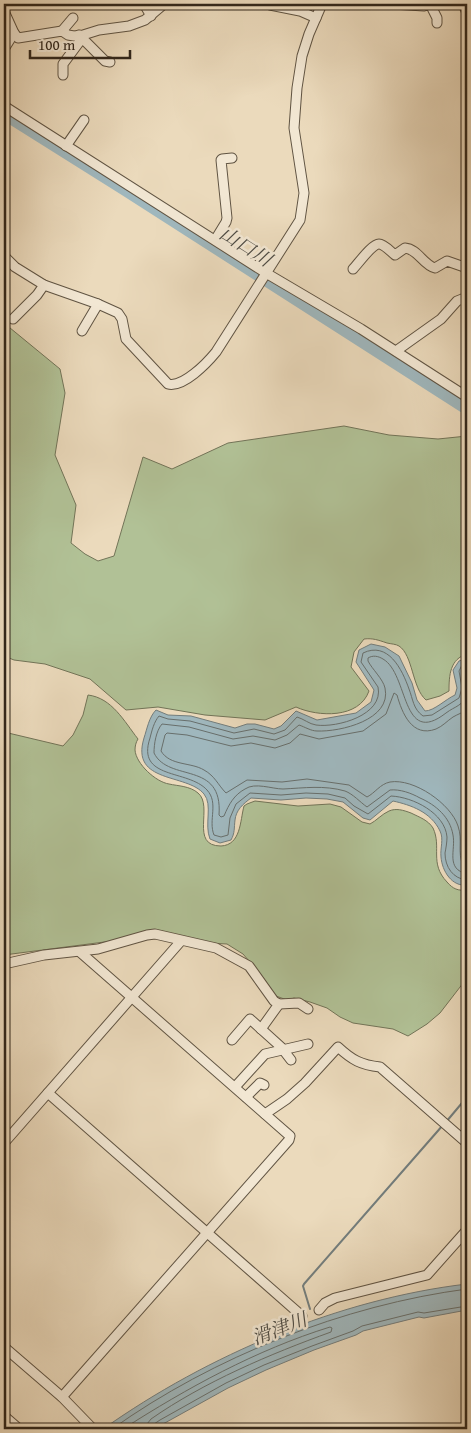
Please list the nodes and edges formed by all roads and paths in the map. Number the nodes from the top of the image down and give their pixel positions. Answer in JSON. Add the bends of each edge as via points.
{"nodes":[{"id":1,"x":144,"y":4,"type":"edge"},
{"id":2,"x":164,"y":4,"type":"edge"},
{"id":3,"x":322,"y":4,"type":"edge"},
{"id":4,"x":393,"y":4,"type":"edge"},
{"id":5,"x":430,"y":4,"type":"edge"},
{"id":6,"x":463,"y":4,"type":"edge"},
{"id":7,"x":270,"y":6,"type":"dead end"},
{"id":8,"x":4,"y":12,"type":"edge"},
{"id":9,"x":467,"y":14,"type":"edge"},
{"id":10,"x":150,"y":16,"type":"junction"},
{"id":11,"x":74,"y":18,"type":"dead end"},
{"id":12,"x":316,"y":18,"type":"junction"},
{"id":13,"x":437,"y":22,"type":"dead end"},
{"id":14,"x":62,"y":31,"type":"junction"},
{"id":15,"x":14,"y":34,"type":"junction"},
{"id":16,"x":79,"y":35,"type":"junction"},
{"id":17,"x":4,"y":49,"type":"edge"},
{"id":18,"x":110,"y":62,"type":"dead end"},
{"id":19,"x":63,"y":75,"type":"dead end"},
{"id":20,"x":4,"y":106,"type":"edge"},
{"id":21,"x":84,"y":120,"type":"dead end"},
{"id":22,"x":66,"y":146,"type":"junction"},
{"id":23,"x":232,"y":158,"type":"dead end"},
{"id":24,"x":214,"y":240,"type":"junction"},
{"id":25,"x":4,"y":256,"type":"edge"},
{"id":26,"x":467,"y":268,"type":"edge"},
{"id":27,"x":353,"y":270,"type":"dead end"},
{"id":28,"x":264,"y":277,"type":"junction"},
{"id":29,"x":44,"y":286,"type":"junction"},
{"id":30,"x":467,"y":296,"type":"edge"},
{"id":31,"x":98,"y":304,"type":"junction"},
{"id":32,"x":13,"y":319,"type":"dead end"},
{"id":33,"x":82,"y":331,"type":"dead end"},
{"id":34,"x":396,"y":351,"type":"junction"},
{"id":35,"x":467,"y":397,"type":"edge"},
{"id":36,"x":181,"y":941,"type":"junction"},
{"id":37,"x":80,"y":952,"type":"junction"},
{"id":38,"x":4,"y":964,"type":"edge"},
{"id":39,"x":132,"y":997,"type":"junction"},
{"id":40,"x":279,"y":1004,"type":"junction"},
{"id":41,"x":308,"y":1009,"type":"dead end"},
{"id":42,"x":261,"y":1029,"type":"junction"},
{"id":43,"x":232,"y":1040,"type":"dead end"},
{"id":44,"x":308,"y":1044,"type":"dead end"},
{"id":45,"x":282,"y":1049,"type":"junction"},
{"id":46,"x":291,"y":1060,"type":"dead end"},
{"id":47,"x":264,"y":1085,"type":"dead end"},
{"id":48,"x":235,"y":1087,"type":"junction"},
{"id":49,"x":48,"y":1093,"type":"junction"},
{"id":50,"x":246,"y":1097,"type":"junction"},
{"id":51,"x":265,"y":1114,"type":"junction"},
{"id":52,"x":4,"y":1143,"type":"edge"},
{"id":53,"x":467,"y":1143,"type":"edge"},
{"id":54,"x":467,"y":1230,"type":"edge"},
{"id":55,"x":207,"y":1233,"type":"junction"},
{"id":56,"x":318,"y":1310,"type":"dead end"},
{"id":57,"x":302,"y":1316,"type":"dead end"},
{"id":58,"x":4,"y":1347,"type":"edge"},
{"id":59,"x":62,"y":1397,"type":"junction"},
{"id":60,"x":4,"y":1416,"type":"edge"},
{"id":61,"x":19,"y":1429,"type":"edge"},
{"id":62,"x":93,"y":1429,"type":"edge"}],
"edges":[{"from":1,"to":10,"type":"street"},
{"from":2,"to":10,"type":"street"},
{"from":3,"to":12,"type":"street"},
{"from":4,"to":5,"type":"street"},
{"from":5,"to":13,"type":"street"},
{"from":6,"to":9,"type":"street"},
{"from":7,"to":12,"type":"street","via":[[300,11]]},
{"from":8,"to":15,"type":"street"},
{"from":10,"to":16,"type":"street","via":[[130,26]]},
{"from":11,"to":14,"type":"street"},
{"from":12,"to":28,"type":"street","via":[[302,56],[297,88],[294,128],[304,194],[300,220]]},
{"from":14,"to":15,"type":"street","via":[[18,38]]},
{"from":14,"to":16,"type":"street","via":[[68,35]]},
{"from":15,"to":17,"type":"street"},
{"from":16,"to":18,"type":"street","via":[[105,61]]},
{"from":16,"to":19,"type":"street","via":[[80,41],[63,64]]},
{"from":20,"to":22,"type":"street"},
{"from":21,"to":22,"type":"street"},
{"from":22,"to":24,"type":"street"},
{"from":23,"to":24,"type":"street","via":[[221,160],[227,218]]},
{"from":24,"to":28,"type":"street"},
{"from":25,"to":29,"type":"street"},
{"from":26,"to":27,"type":"street","via":[[447,261],[430,267],[411,249],[405,248],[395,255],[378,244]]},
{"from":28,"to":31,"type":"street","via":[[209,360],[174,385],[165,381],[126,339],[118,313]]},
{"from":28,"to":34,"type":"street"},
{"from":29,"to":31,"type":"street"},
{"from":29,"to":32,"type":"street"},
{"from":30,"to":34,"type":"street"},
{"from":31,"to":33,"type":"street"},
{"from":34,"to":35,"type":"street"},
{"from":36,"to":37,"type":"street","via":[[154,934],[108,948]]},
{"from":36,"to":39,"type":"street"},
{"from":36,"to":40,"type":"street","via":[[216,948],[249,966],[265,991]]},
{"from":37,"to":38,"type":"street","via":[[44,955]]},
{"from":37,"to":39,"type":"street"},
{"from":39,"to":48,"type":"street"},
{"from":39,"to":49,"type":"street"},
{"from":40,"to":41,"type":"street","via":[[299,1003]]},
{"from":40,"to":42,"type":"street"},
{"from":42,"to":43,"type":"street","via":[[250,1019]]},
{"from":42,"to":45,"type":"street"},
{"from":44,"to":45,"type":"street"},
{"from":45,"to":46,"type":"street"},
{"from":45,"to":48,"type":"street","via":[[265,1054]]},
{"from":47,"to":50,"type":"street","via":[[260,1083]]},
{"from":48,"to":50,"type":"street"},
{"from":49,"to":52,"type":"street"},
{"from":49,"to":55,"type":"street"},
{"from":50,"to":51,"type":"street"},
{"from":51,"to":53,"type":"street","via":[[305,1084],[338,1048],[364,1065],[380,1067]]},
{"from":51,"to":55,"type":"street","via":[[290,1136],[289,1140]]},
{"from":54,"to":56,"type":"street","via":[[427,1275],[335,1298]]},
{"from":55,"to":57,"type":"street"},
{"from":55,"to":59,"type":"street"},
{"from":58,"to":59,"type":"street"},
{"from":59,"to":62,"type":"street"},
{"from":60,"to":61,"type":"street"}]}
